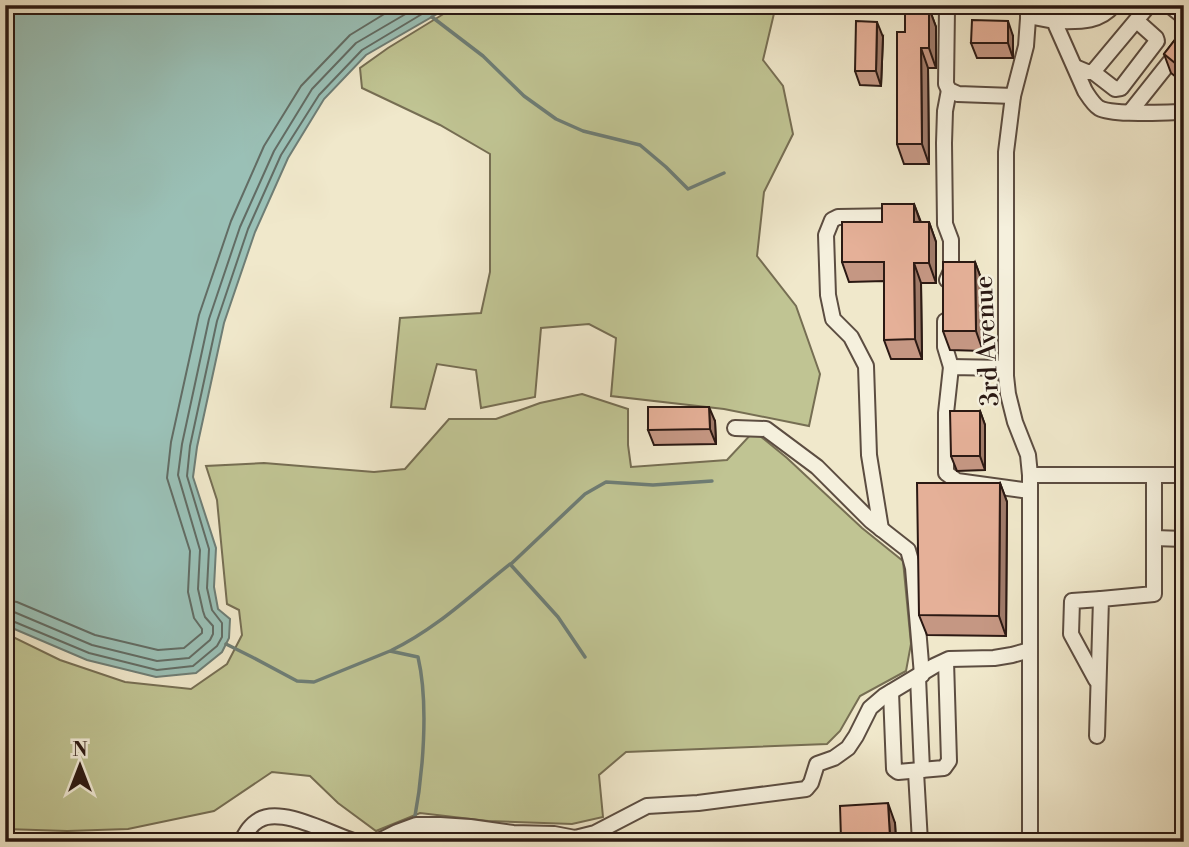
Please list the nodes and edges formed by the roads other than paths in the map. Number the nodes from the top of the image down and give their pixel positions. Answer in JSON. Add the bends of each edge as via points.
{"nodes":[{"id":1,"x":949,"y":5,"type":"edge"},
{"id":2,"x":1114,"y":5,"type":"edge"},
{"id":3,"x":1149,"y":5,"type":"edge"},
{"id":4,"x":1169,"y":5,"type":"edge"},
{"id":5,"x":1029,"y":11,"type":"edge"},
{"id":6,"x":1184,"y":17,"type":"edge"},
{"id":7,"x":1054,"y":21,"type":"junction"},
{"id":8,"x":1137,"y":21,"type":"junction"},
{"id":9,"x":1184,"y":44,"type":"edge"},
{"id":10,"x":1074,"y":67,"type":"junction"},
{"id":11,"x":1093,"y":72,"type":"junction"},
{"id":12,"x":949,"y":90,"type":"junction"},
{"id":13,"x":1013,"y":96,"type":"junction"},
{"id":14,"x":1130,"y":112,"type":"junction"},
{"id":15,"x":1184,"y":112,"type":"edge"},
{"id":16,"x":903,"y":216,"type":"edge"},
{"id":17,"x":951,"y":368,"type":"junction"},
{"id":18,"x":1006,"y":368,"type":"junction"},
{"id":19,"x":735,"y":428,"type":"dead end"},
{"id":20,"x":1030,"y":475,"type":"junction"},
{"id":21,"x":1154,"y":475,"type":"junction"},
{"id":22,"x":1184,"y":475,"type":"edge"},
{"id":23,"x":1030,"y":491,"type":"junction"},
{"id":24,"x":881,"y":529,"type":"junction"},
{"id":25,"x":1154,"y":538,"type":"junction"},
{"id":26,"x":1184,"y":539,"type":"edge"},
{"id":27,"x":1101,"y":598,"type":"junction"},
{"id":28,"x":1030,"y":650,"type":"junction"},
{"id":29,"x":946,"y":661,"type":"junction"},
{"id":30,"x":920,"y":676,"type":"junction"},
{"id":31,"x":1097,"y":682,"type":"junction"},
{"id":32,"x":891,"y":692,"type":"junction"},
{"id":33,"x":1097,"y":736,"type":"dead end"},
{"id":34,"x":919,"y":771,"type":"junction"},
{"id":35,"x":241,"y":842,"type":"edge"},
{"id":36,"x":356,"y":842,"type":"edge"},
{"id":37,"x":372,"y":842,"type":"edge"},
{"id":38,"x":920,"y":842,"type":"edge"},
{"id":39,"x":1030,"y":842,"type":"edge"}],
"edges":[{"from":1,"to":12,"type":"street"},
{"from":2,"to":7,"type":"street","via":[[1093,20]]},
{"from":3,"to":8,"type":"street"},
{"from":4,"to":6,"type":"street"},
{"from":5,"to":7,"type":"street"},
{"from":5,"to":13,"type":"street","name":"3rd Avenue","via":[[1026,46]]},
{"from":7,"to":10,"type":"street"},
{"from":8,"to":11,"type":"street"},
{"from":8,"to":11,"type":"street","via":[[1157,41],[1121,88],[1115,89]]},
{"from":9,"to":14,"type":"street"},
{"from":10,"to":11,"type":"street"},
{"from":10,"to":14,"type":"street","via":[[1098,107]]},
{"from":12,"to":13,"type":"street"},
{"from":12,"to":17,"type":"street","via":[[944,143],[951,271],[946,284],[945,347]]},
{"from":13,"to":18,"type":"street","name":"3rd Avenue","via":[[1006,152]]},
{"from":14,"to":15,"type":"street"},
{"from":16,"to":24,"type":"street","via":[[838,217],[826,235],[833,319],[851,337],[866,366],[869,455]]},
{"from":17,"to":18,"type":"street"},
{"from":17,"to":23,"type":"street","via":[[946,473],[957,481]]},
{"from":18,"to":20,"type":"street","name":"3rd Avenue","via":[[1008,394]]},
{"from":19,"to":24,"type":"street","via":[[766,429],[817,467]]},
{"from":20,"to":21,"type":"street"},
{"from":20,"to":23,"type":"street","name":"3rd Avenue"},
{"from":21,"to":22,"type":"street"},
{"from":21,"to":25,"type":"street"},
{"from":23,"to":28,"type":"street","name":"3rd Avenue"},
{"from":24,"to":30,"type":"street","via":[[908,550],[913,568]]},
{"from":25,"to":26,"type":"street"},
{"from":25,"to":27,"type":"street","via":[[1154,594]]},
{"from":27,"to":31,"type":"street"},
{"from":27,"to":31,"type":"street","via":[[1072,601],[1071,634]]},
{"from":28,"to":29,"type":"street"},
{"from":28,"to":39,"type":"street","name":"3rd Avenue"},
{"from":29,"to":30,"type":"street"},
{"from":29,"to":34,"type":"street","via":[[949,761],[944,768]]},
{"from":30,"to":32,"type":"street"},
{"from":30,"to":34,"type":"street"},
{"from":31,"to":33,"type":"street"},
{"from":32,"to":34,"type":"street","via":[[894,769]]},
{"from":32,"to":37,"type":"street","via":[[870,708],[848,748],[817,764],[806,789],[647,806],[595,834],[575,838],[416,825]]},
{"from":34,"to":38,"type":"street"},
{"from":35,"to":36,"type":"street","via":[[261,818],[278,816]]}]}
